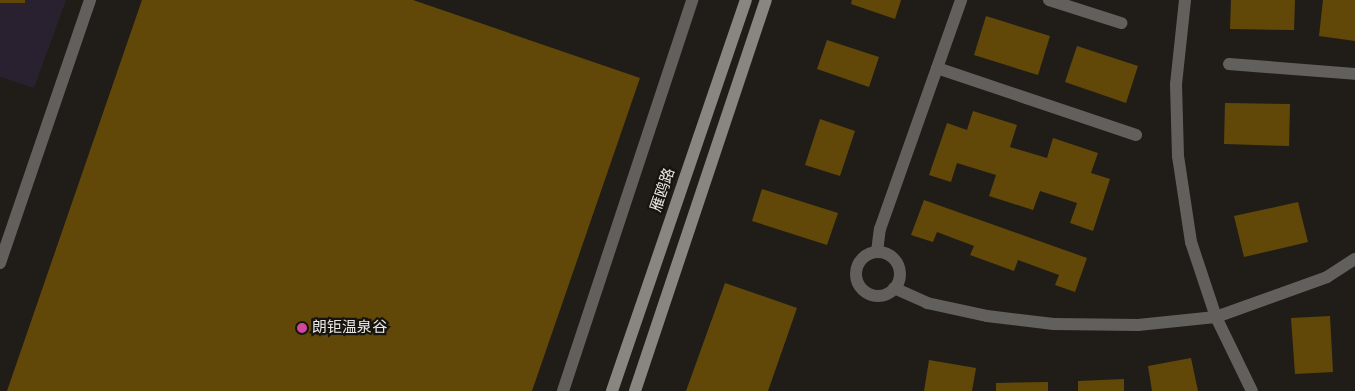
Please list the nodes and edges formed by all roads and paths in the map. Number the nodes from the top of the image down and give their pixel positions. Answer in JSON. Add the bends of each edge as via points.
{"nodes":[{"id":1,"x":90,"y":0,"type":"edge"},
{"id":2,"x":692,"y":0,"type":"edge"},
{"id":3,"x":746,"y":0,"type":"edge"},
{"id":4,"x":766,"y":0,"type":"edge"},
{"id":5,"x":960,"y":0,"type":"edge"},
{"id":6,"x":1049,"y":0,"type":"edge"},
{"id":7,"x":1185,"y":0,"type":"edge"},
{"id":8,"x":1121,"y":23,"type":"dead end"},
{"id":9,"x":1229,"y":64,"type":"dead end"},
{"id":10,"x":937,"y":68,"type":"junction"},
{"id":11,"x":1355,"y":74,"type":"edge"},
{"id":12,"x":1136,"y":135,"type":"dead end"},
{"id":13,"x":877,"y":252,"type":"junction"},
{"id":14,"x":1355,"y":259,"type":"edge"},
{"id":15,"x":0,"y":263,"type":"edge"},
{"id":16,"x":894,"y":288,"type":"junction"},
{"id":17,"x":1216,"y":317,"type":"junction"},
{"id":18,"x":563,"y":391,"type":"edge"},
{"id":19,"x":612,"y":391,"type":"edge"},
{"id":20,"x":635,"y":391,"type":"edge"},
{"id":21,"x":1252,"y":391,"type":"edge"}],
"edges":[{"from":1,"to":15,"type":"lane"},
{"from":2,"to":18,"type":"lane"},
{"from":3,"to":19,"type":"street","name":"雁鸥路"},
{"from":4,"to":20,"type":"street"},
{"from":5,"to":10,"type":"lane"},
{"from":6,"to":8,"type":"lane"},
{"from":7,"to":17,"type":"lane","via":[[1176,84],[1178,156],[1191,242]]},
{"from":9,"to":11,"type":"lane"},
{"from":10,"to":12,"type":"lane"},
{"from":10,"to":13,"type":"lane","via":[[880,229]]},
{"from":13,"to":16,"type":"lane","via":[[885,253],[898,264],[900,273]]},
{"from":13,"to":16,"type":"lane","via":[[858,264],[856,279],[868,294],[877,296]]},
{"from":14,"to":17,"type":"lane","via":[[1327,277]]},
{"from":16,"to":17,"type":"lane","via":[[927,302],[987,316],[1054,324],[1138,325]]},
{"from":17,"to":21,"type":"lane"}]}
